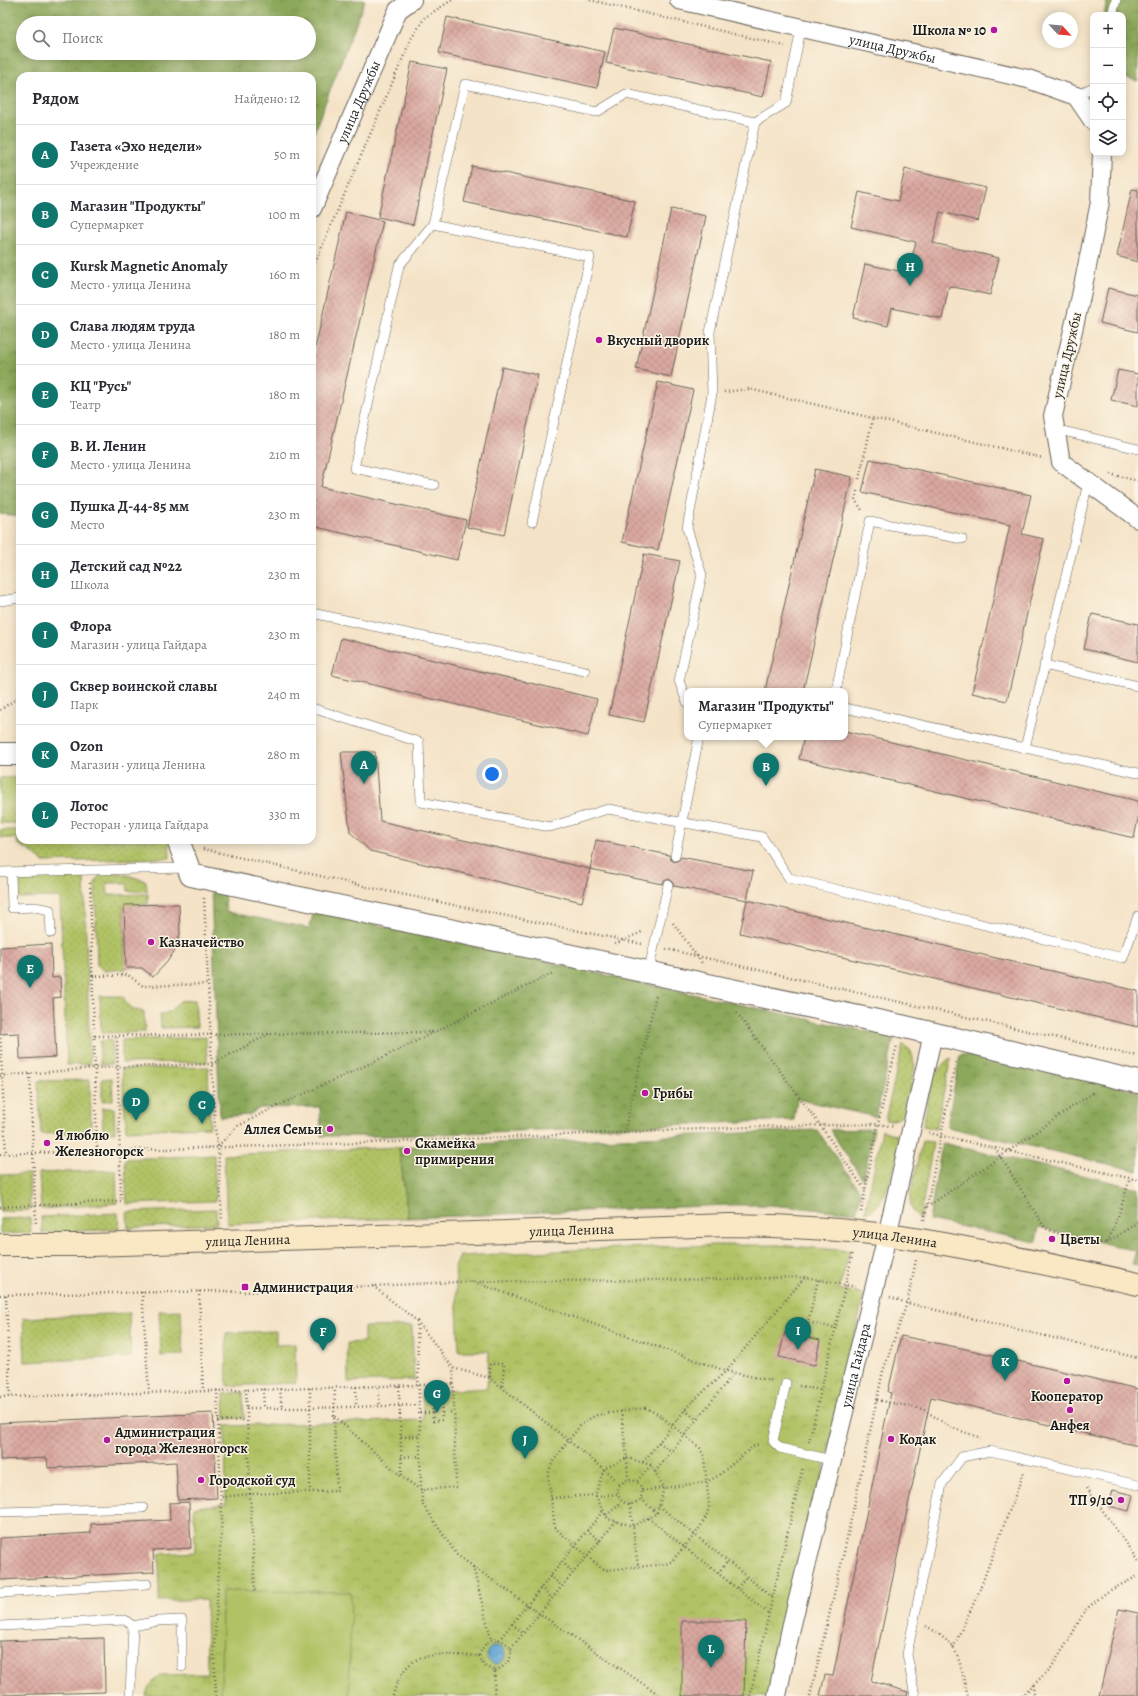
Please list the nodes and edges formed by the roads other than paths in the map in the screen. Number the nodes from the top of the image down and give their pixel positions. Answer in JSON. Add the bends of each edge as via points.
{"nodes":[{"id":1,"x":412,"y":0,"type":"edge"},
{"id":2,"x":679,"y":0,"type":"edge"},
{"id":3,"x":1116,"y":0,"type":"edge"},
{"id":4,"x":1113,"y":12,"type":"edge"},
{"id":5,"x":801,"y":29,"type":"junction"},
{"id":6,"x":1090,"y":89,"type":"edge"},
{"id":7,"x":1076,"y":96,"type":"junction"},
{"id":8,"x":1092,"y":120,"type":"edge"},
{"id":9,"x":755,"y":122,"type":"junction"},
{"id":10,"x":1102,"y":156,"type":"edge"},
{"id":11,"x":316,"y":200,"type":"edge"},
{"id":12,"x":433,"y":224,"type":"junction"},
{"id":13,"x":1055,"y":429,"type":"junction"},
{"id":14,"x":1138,"y":449,"type":"edge"},
{"id":15,"x":1088,"y":483,"type":"junction"},
{"id":16,"x":434,"y":485,"type":"dead end"},
{"id":17,"x":1138,"y":519,"type":"edge"},
{"id":18,"x":532,"y":522,"type":"dead end"},
{"id":19,"x":962,"y":539,"type":"dead end"},
{"id":20,"x":16,"y":599,"type":"edge"},
{"id":21,"x":0,"y":601,"type":"edge"},
{"id":22,"x":316,"y":614,"type":"edge"},
{"id":23,"x":1044,"y":665,"type":"junction"},
{"id":24,"x":585,"y":671,"type":"dead end"},
{"id":25,"x":1138,"y":686,"type":"edge"},
{"id":26,"x":837,"y":688,"type":"edge"},
{"id":27,"x":684,"y":694,"type":"edge"},
{"id":28,"x":316,"y":709,"type":"edge"},
{"id":29,"x":848,"y":709,"type":"edge"},
{"id":30,"x":698,"y":740,"type":"edge"},
{"id":31,"x":1025,"y":748,"type":"junction"},
{"id":32,"x":0,"y":754,"type":"edge"},
{"id":33,"x":16,"y":754,"type":"edge"},
{"id":34,"x":1138,"y":773,"type":"edge"},
{"id":35,"x":683,"y":822,"type":"junction"},
{"id":36,"x":180,"y":844,"type":"edge"},
{"id":37,"x":675,"y":856,"type":"dead end"},
{"id":38,"x":0,"y":872,"type":"edge"},
{"id":39,"x":11,"y":872,"type":"junction"},
{"id":40,"x":195,"y":873,"type":"junction"},
{"id":41,"x":668,"y":885,"type":"dead end"},
{"id":42,"x":1138,"y":916,"type":"edge"},
{"id":43,"x":51,"y":933,"type":"dead end"},
{"id":44,"x":654,"y":974,"type":"junction"},
{"id":45,"x":933,"y":1034,"type":"junction"},
{"id":46,"x":1138,"y":1082,"type":"edge"},
{"id":47,"x":887,"y":1236,"type":"junction"},
{"id":48,"x":0,"y":1245,"type":"edge"},
{"id":49,"x":1138,"y":1284,"type":"edge"},
{"id":50,"x":786,"y":1383,"type":"road end"},
{"id":51,"x":831,"y":1460,"type":"junction"},
{"id":52,"x":1138,"y":1485,"type":"edge"},
{"id":53,"x":143,"y":1508,"type":"dead end"},
{"id":54,"x":0,"y":1512,"type":"edge"},
{"id":55,"x":147,"y":1584,"type":"dead end"},
{"id":56,"x":0,"y":1593,"type":"edge"},
{"id":57,"x":0,"y":1626,"type":"edge"},
{"id":58,"x":133,"y":1626,"type":"junction"},
{"id":59,"x":182,"y":1667,"type":"dead end"},
{"id":60,"x":130,"y":1696,"type":"edge"},
{"id":61,"x":777,"y":1696,"type":"edge"},
{"id":62,"x":914,"y":1696,"type":"edge"}],
"edges":[{"from":1,"to":11,"type":"street","name":"улица Дружбы","via":[[398,10]]},
{"from":2,"to":5,"type":"street","name":"улица Дружбы"},
{"from":3,"to":4,"type":"lane"},
{"from":5,"to":7,"type":"street","name":"улица Дружбы","via":[[1028,79]]},
{"from":5,"to":9,"type":"lane","via":[[786,103]]},
{"from":6,"to":7,"type":"lane"},
{"from":7,"to":8,"type":"street"},
{"from":9,"to":12,"type":"lane","via":[[626,94],[597,112],[465,84]]},
{"from":9,"to":27,"type":"lane","via":[[710,332],[712,394],[687,528],[702,575],[679,681]]},
{"from":10,"to":13,"type":"street","name":"улица Дружбы","via":[[1100,202],[1053,416]]},
{"from":12,"to":16,"type":"lane","via":[[400,266],[354,468]]},
{"from":12,"to":18,"type":"lane","via":[[590,257]]},
{"from":13,"to":14,"type":"lane"},
{"from":13,"to":15,"type":"street","name":"улица Дружбы","via":[[1061,462]]},
{"from":15,"to":17,"type":"street"},
{"from":15,"to":23,"type":"lane"},
{"from":19,"to":26,"type":"lane","via":[[870,521]]},
{"from":20,"to":21,"type":"lane"},
{"from":22,"to":24,"type":"lane"},
{"from":23,"to":25,"type":"lane"},
{"from":23,"to":31,"type":"lane"},
{"from":28,"to":35,"type":"lane","via":[[419,742],[421,802],[550,827],[608,809]]},
{"from":29,"to":31,"type":"lane"},
{"from":30,"to":35,"type":"lane"},
{"from":31,"to":34,"type":"lane"},
{"from":32,"to":33,"type":"street"},
{"from":35,"to":37,"type":"lane"},
{"from":35,"to":42,"type":"lane","via":[[762,837],[789,878],[1123,958]]},
{"from":36,"to":40,"type":"street"},
{"from":38,"to":39,"type":"lane"},
{"from":39,"to":40,"type":"lane","via":[[90,869]]},
{"from":39,"to":43,"type":"lane","via":[[12,908],[35,907],[50,910]]},
{"from":40,"to":44,"type":"street"},
{"from":41,"to":44,"type":"lane","via":[[659,925]]},
{"from":44,"to":45,"type":"street"},
{"from":45,"to":46,"type":"street"},
{"from":45,"to":47,"type":"street","name":"улица Гайдара"},
{"from":47,"to":48,"type":"main road","name":"улица Ленина","via":[[820,1228],[730,1225],[172,1243]]},
{"from":47,"to":49,"type":"main road","name":"улица Ленина","via":[[1031,1260]]},
{"from":47,"to":51,"type":"street","name":"улица Гайдара"},
{"from":50,"to":51,"type":"lane","via":[[773,1441],[780,1448]]},
{"from":51,"to":61,"type":"street","name":"улица Гайдара"},
{"from":52,"to":62,"type":"lane","via":[[990,1451],[962,1457],[942,1484],[914,1619],[907,1654]]},
{"from":53,"to":54,"type":"lane"},
{"from":55,"to":56,"type":"lane"},
{"from":57,"to":58,"type":"lane","via":[[125,1620]]},
{"from":58,"to":59,"type":"lane","via":[[182,1620]]},
{"from":58,"to":60,"type":"lane"}]}
